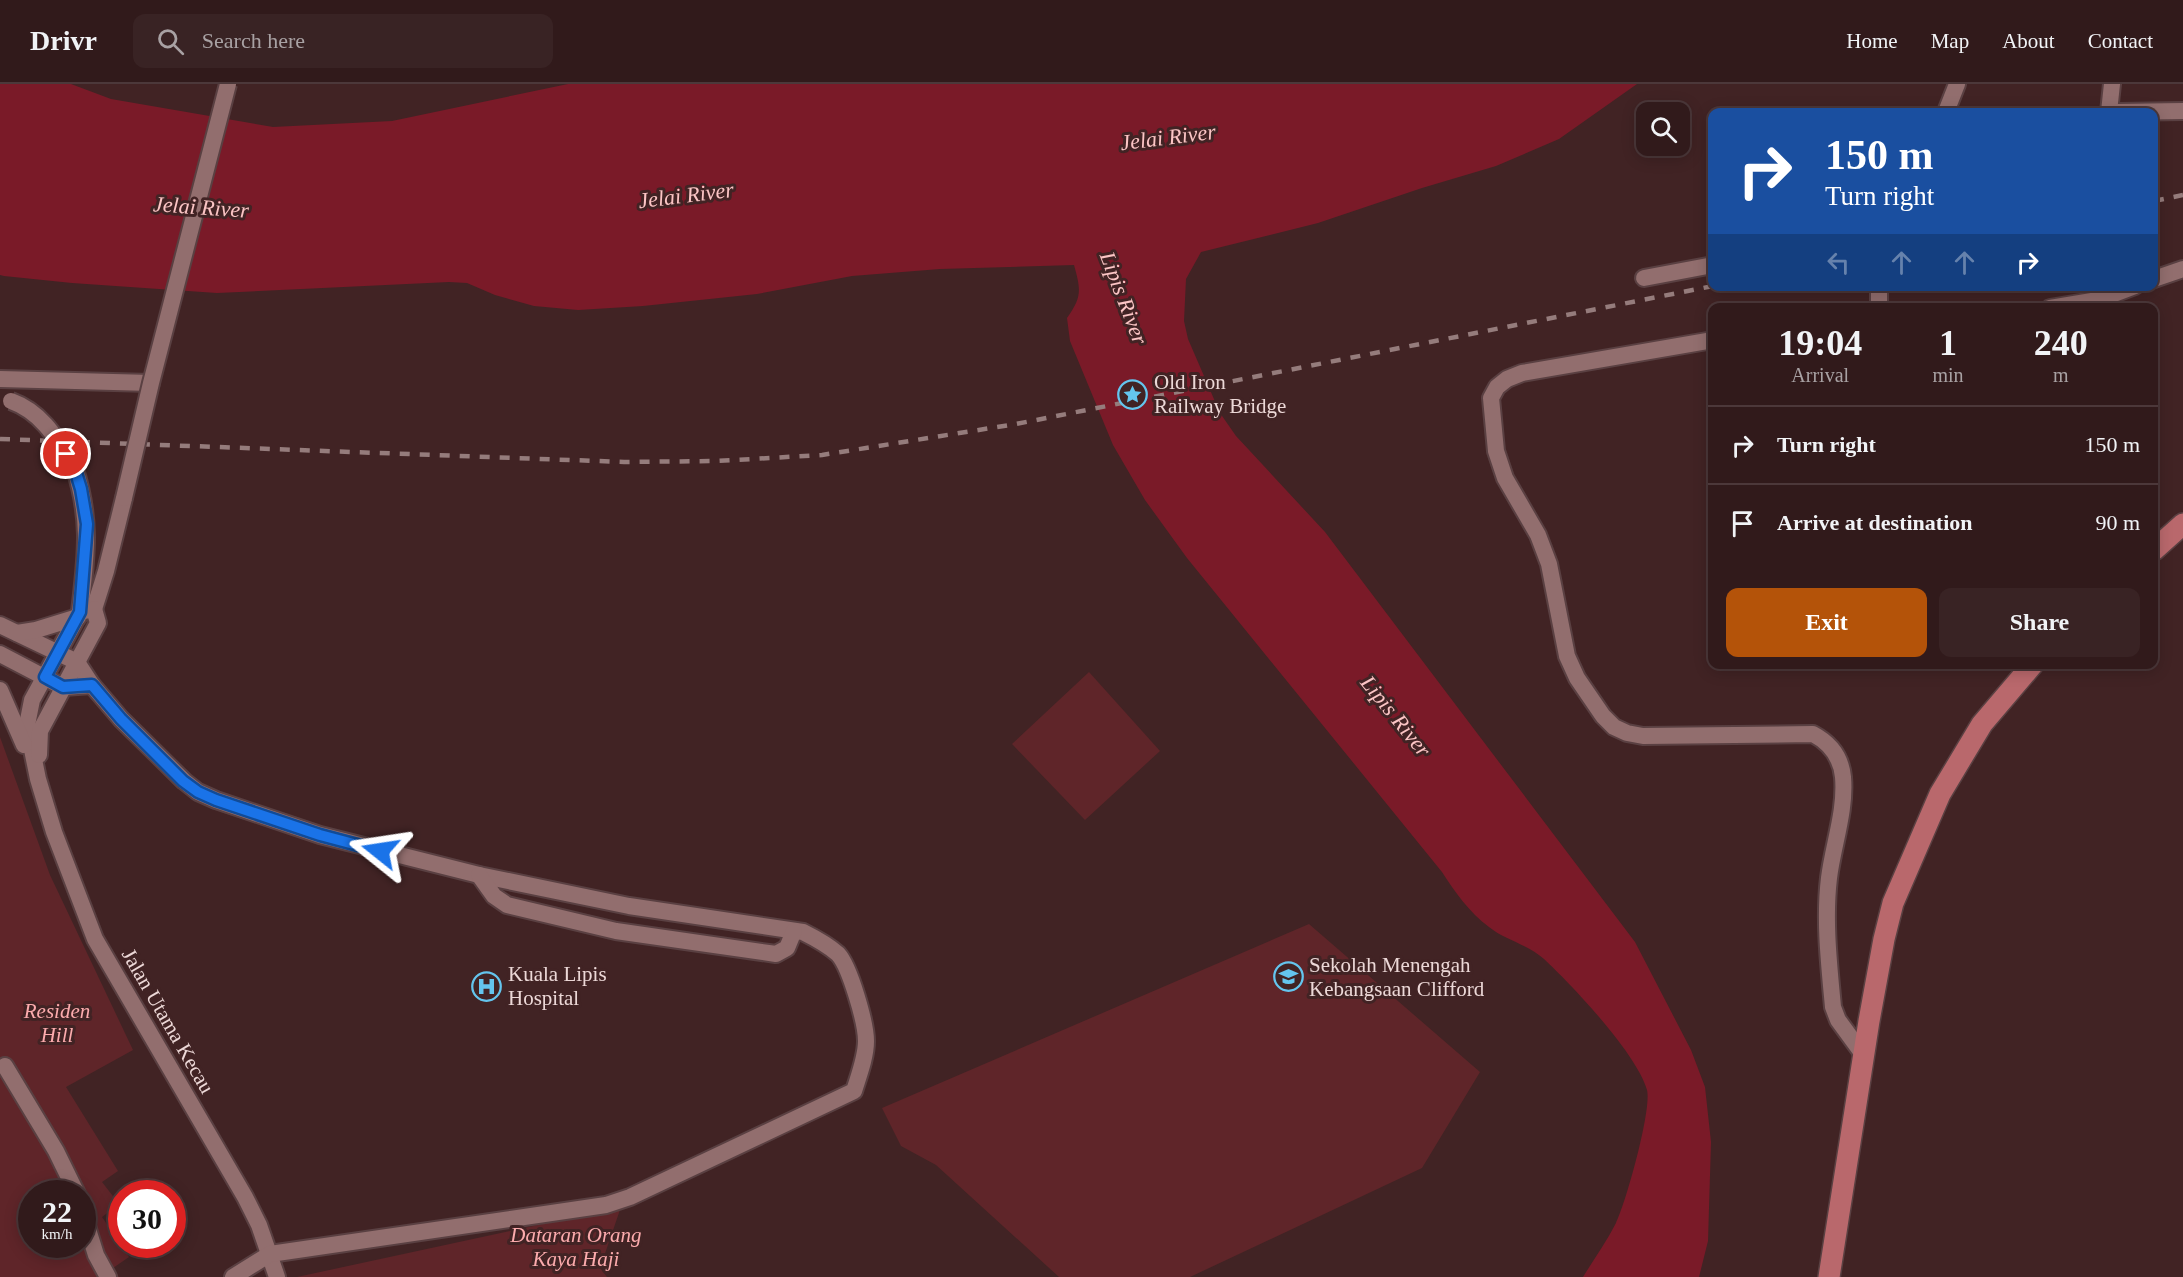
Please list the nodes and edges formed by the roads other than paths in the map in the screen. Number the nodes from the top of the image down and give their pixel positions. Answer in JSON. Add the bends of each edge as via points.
{"nodes":[{"id":1,"x":228,"y":84,"type":"edge"},
{"id":2,"x":1957,"y":84,"type":"edge"},
{"id":3,"x":2112,"y":84,"type":"edge"},
{"id":4,"x":1948,"y":108,"type":"edge"},
{"id":5,"x":2109,"y":108,"type":"edge"},
{"id":6,"x":2158,"y":111,"type":"edge"},
{"id":7,"x":2183,"y":111,"type":"edge"},
{"id":8,"x":1708,"y":266,"type":"edge"},
{"id":9,"x":2183,"y":269,"type":"edge"},
{"id":10,"x":1644,"y":278,"type":"dead end"},
{"id":11,"x":2158,"y":278,"type":"edge"},
{"id":12,"x":2122,"y":291,"type":"edge"},
{"id":13,"x":2080,"y":303,"type":"edge"},
{"id":14,"x":1708,"y":341,"type":"edge"},
{"id":15,"x":0,"y":379,"type":"edge"},
{"id":16,"x":151,"y":382,"type":"junction"},
{"id":17,"x":5,"y":401,"type":"edge"},
{"id":18,"x":2183,"y":524,"type":"edge"},
{"id":19,"x":2158,"y":546,"type":"edge"},
{"id":20,"x":84,"y":613,"type":"junction"},
{"id":21,"x":0,"y":625,"type":"edge"},
{"id":22,"x":17,"y":633,"type":"junction"},
{"id":23,"x":58,"y":653,"type":"junction"},
{"id":24,"x":0,"y":654,"type":"edge"},
{"id":25,"x":77,"y":663,"type":"junction"},
{"id":26,"x":2029,"y":669,"type":"edge"},
{"id":27,"x":45,"y":677,"type":"junction"},
{"id":28,"x":92,"y":685,"type":"junction"},
{"id":29,"x":63,"y":687,"type":"junction"},
{"id":30,"x":0,"y":690,"type":"edge"},
{"id":31,"x":38,"y":779,"type":"junction"},
{"id":32,"x":479,"y":875,"type":"junction"},
{"id":33,"x":798,"y":931,"type":"junction"},
{"id":34,"x":1864,"y":1057,"type":"junction"},
{"id":35,"x":5,"y":1066,"type":"dead end"},
{"id":36,"x":70,"y":1180,"type":"edge"},
{"id":37,"x":270,"y":1254,"type":"junction"},
{"id":38,"x":96,"y":1255,"type":"edge"},
{"id":39,"x":108,"y":1277,"type":"edge"},
{"id":40,"x":233,"y":1277,"type":"edge"},
{"id":41,"x":277,"y":1277,"type":"edge"},
{"id":42,"x":1829,"y":1277,"type":"edge"}],
"edges":[{"from":1,"to":16,"type":"street","bridge":true},
{"from":2,"to":4,"type":"street"},
{"from":3,"to":5,"type":"street"},
{"from":6,"to":7,"type":"street"},
{"from":8,"to":10,"type":"street"},
{"from":9,"to":11,"type":"street"},
{"from":12,"to":13,"type":"street"},
{"from":14,"to":34,"type":"street","via":[[1522,373],[1507,379],[1491,398],[1496,451],[1505,478],[1538,535],[1549,564],[1566,657],[1614,727],[1643,736],[1813,734],[1833,749],[1843,777],[1829,888],[1832,1000],[1838,1020]]},
{"from":15,"to":16,"type":"street"},
{"from":16,"to":20,"type":"street","bridge":true,"via":[[106,571]]},
{"from":17,"to":20,"type":"street","bridge":true,"via":[[23,405],[52,431],[74,466],[87,524]]},
{"from":18,"to":19,"type":"main road"},
{"from":20,"to":22,"type":"street"},
{"from":20,"to":23,"type":"street"},
{"from":20,"to":25,"type":"street","via":[[98,623]]},
{"from":21,"to":22,"type":"street"},
{"from":22,"to":23,"type":"street"},
{"from":23,"to":25,"type":"street"},
{"from":23,"to":27,"type":"street"},
{"from":24,"to":27,"type":"street"},
{"from":25,"to":28,"type":"street"},
{"from":25,"to":29,"type":"street"},
{"from":26,"to":34,"type":"main road","via":[[1977,732],[1941,794],[1905,872],[1884,939]]},
{"from":27,"to":29,"type":"street"},
{"from":27,"to":31,"type":"street","via":[[32,700],[27,725]]},
{"from":28,"to":29,"type":"street"},
{"from":28,"to":32,"type":"street","via":[[121,719],[198,792],[320,835]]},
{"from":29,"to":31,"type":"street","via":[[40,731]]},
{"from":30,"to":31,"type":"street"},
{"from":31,"to":37,"type":"street","name":"Jalan Utama Kecau","via":[[95,939],[245,1197]]},
{"from":32,"to":33,"type":"street","via":[[629,906]]},
{"from":32,"to":33,"type":"street","via":[[494,896],[507,905],[616,930],[776,954],[787,948]]},
{"from":33,"to":37,"type":"street","via":[[815,938],[846,965],[866,1028],[855,1091],[606,1205]]},
{"from":34,"to":42,"type":"main road"},
{"from":35,"to":36,"type":"street"},
{"from":37,"to":40,"type":"street"},
{"from":37,"to":41,"type":"street","name":"Jalan Utama Kecau"},
{"from":38,"to":39,"type":"street"}]}
